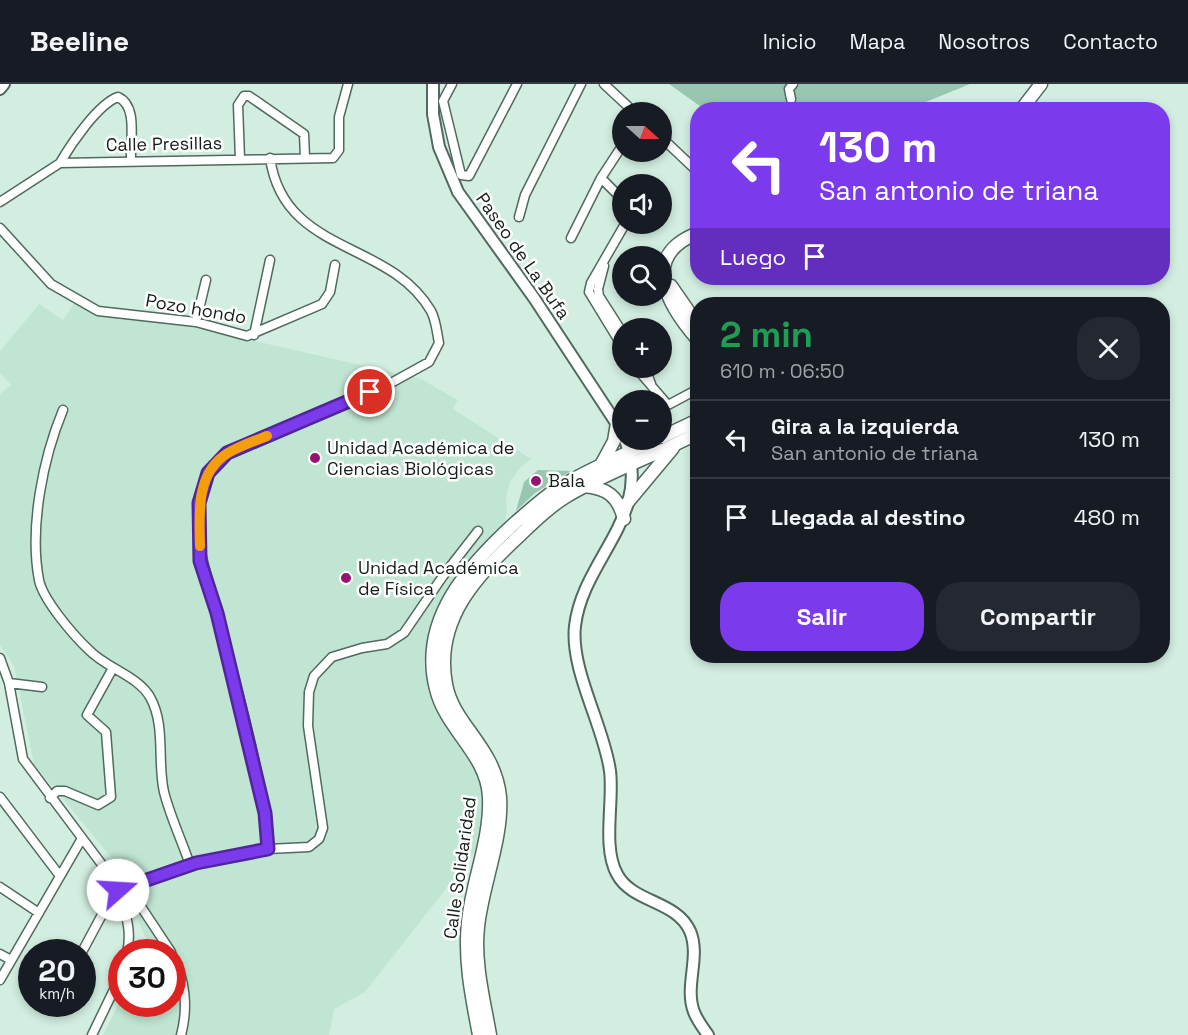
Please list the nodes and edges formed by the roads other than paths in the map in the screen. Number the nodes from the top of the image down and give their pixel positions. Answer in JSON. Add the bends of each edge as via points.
{"nodes":[{"id":1,"x":4,"y":84,"type":"edge"},
{"id":2,"x":348,"y":84,"type":"edge"},
{"id":3,"x":433,"y":84,"type":"edge"},
{"id":4,"x":452,"y":84,"type":"edge"},
{"id":5,"x":517,"y":84,"type":"edge"},
{"id":6,"x":581,"y":84,"type":"edge"},
{"id":7,"x":604,"y":84,"type":"edge"},
{"id":8,"x":793,"y":84,"type":"edge"},
{"id":9,"x":1041,"y":84,"type":"edge"},
{"id":10,"x":0,"y":89,"type":"edge"},
{"id":11,"x":791,"y":99,"type":"dead end"},
{"id":12,"x":623,"y":102,"type":"edge"},
{"id":13,"x":1027,"y":102,"type":"edge"},
{"id":14,"x":672,"y":147,"type":"edge"},
{"id":15,"x":270,"y":158,"type":"junction"},
{"id":16,"x":305,"y":158,"type":"junction"},
{"id":17,"x":240,"y":159,"type":"junction"},
{"id":18,"x":130,"y":160,"type":"junction"},
{"id":19,"x":612,"y":161,"type":"edge"},
{"id":20,"x":60,"y":163,"type":"junction"},
{"id":21,"x":690,"y":164,"type":"edge"},
{"id":22,"x":601,"y":178,"type":"junction"},
{"id":23,"x":612,"y":189,"type":"edge"},
{"id":24,"x":0,"y":203,"type":"edge"},
{"id":25,"x":519,"y":217,"type":"dead end"},
{"id":26,"x":0,"y":228,"type":"edge"},
{"id":27,"x":620,"y":234,"type":"edge"},
{"id":28,"x":690,"y":237,"type":"edge"},
{"id":29,"x":571,"y":238,"type":"dead end"},
{"id":30,"x":672,"y":251,"type":"edge"},
{"id":31,"x":270,"y":260,"type":"dead end"},
{"id":32,"x":605,"y":262,"type":"junction"},
{"id":33,"x":335,"y":265,"type":"dead end"},
{"id":34,"x":206,"y":280,"type":"dead end"},
{"id":35,"x":672,"y":286,"type":"edge"},
{"id":36,"x":672,"y":305,"type":"edge"},
{"id":37,"x":690,"y":315,"type":"edge"},
{"id":38,"x":613,"y":318,"type":"edge"},
{"id":39,"x":196,"y":322,"type":"junction"},
{"id":40,"x":690,"y":329,"type":"edge"},
{"id":41,"x":612,"y":330,"type":"edge"},
{"id":42,"x":254,"y":335,"type":"junction"},
{"id":43,"x":645,"y":378,"type":"edge"},
{"id":44,"x":649,"y":378,"type":"edge"},
{"id":45,"x":651,"y":384,"type":"junction"},
{"id":46,"x":690,"y":394,"type":"edge"},
{"id":47,"x":63,"y":410,"type":"dead end"},
{"id":48,"x":612,"y":415,"type":"edge"},
{"id":49,"x":690,"y":424,"type":"edge"},
{"id":50,"x":672,"y":432,"type":"edge"},
{"id":51,"x":690,"y":437,"type":"edge"},
{"id":52,"x":679,"y":443,"type":"junction"},
{"id":53,"x":612,"y":445,"type":"edge"},
{"id":54,"x":628,"y":450,"type":"edge"},
{"id":55,"x":641,"y":450,"type":"edge"},
{"id":56,"x":630,"y":457,"type":"junction"},
{"id":57,"x":602,"y":465,"type":"junction"},
{"id":58,"x":584,"y":486,"type":"junction"},
{"id":59,"x":628,"y":502,"type":"junction"},
{"id":60,"x":624,"y":519,"type":"junction"},
{"id":61,"x":478,"y":531,"type":"dead end"},
{"id":62,"x":0,"y":657,"type":"edge"},
{"id":63,"x":113,"y":668,"type":"junction"},
{"id":64,"x":9,"y":683,"type":"junction"},
{"id":65,"x":42,"y":687,"type":"dead end"},
{"id":66,"x":0,"y":797,"type":"edge"},
{"id":67,"x":50,"y":798,"type":"junction"},
{"id":68,"x":81,"y":840,"type":"junction"},
{"id":69,"x":268,"y":849,"type":"junction"},
{"id":70,"x":190,"y":865,"type":"junction"},
{"id":71,"x":60,"y":876,"type":"junction"},
{"id":72,"x":0,"y":887,"type":"edge"},
{"id":73,"x":128,"y":887,"type":"junction"},
{"id":74,"x":118,"y":890,"type":"junction"},
{"id":75,"x":39,"y":913,"type":"junction"},
{"id":76,"x":89,"y":939,"type":"edge"},
{"id":77,"x":128,"y":939,"type":"edge"},
{"id":78,"x":162,"y":939,"type":"edge"},
{"id":79,"x":0,"y":954,"type":"edge"},
{"id":80,"x":11,"y":960,"type":"junction"},
{"id":81,"x":0,"y":980,"type":"edge"},
{"id":82,"x":108,"y":1002,"type":"edge"},
{"id":83,"x":184,"y":1017,"type":"edge"},
{"id":84,"x":92,"y":1035,"type":"edge"},
{"id":85,"x":181,"y":1035,"type":"edge"},
{"id":86,"x":479,"y":1035,"type":"edge"},
{"id":87,"x":490,"y":1035,"type":"edge"},
{"id":88,"x":708,"y":1035,"type":"edge"}],
"edges":[{"from":1,"to":10,"type":"street"},
{"from":2,"to":16,"type":"street","name":"Calle Presillas","via":[[339,117],[338,154],[333,158]]},
{"from":3,"to":48,"type":"street","name":"Paseo de La Bufa","via":[[439,147],[458,192]]},
{"from":4,"to":5,"type":"street","via":[[443,101],[461,175],[469,176]]},
{"from":6,"to":25,"type":"street","via":[[525,195]]},
{"from":7,"to":12,"type":"street"},
{"from":8,"to":11,"type":"street","via":[[789,89]]},
{"from":9,"to":13,"type":"main road"},
{"from":14,"to":21,"type":"street"},
{"from":15,"to":16,"type":"street","name":"Calle Presillas"},
{"from":15,"to":17,"type":"street","name":"Calle Presillas"},
{"from":15,"to":69,"type":"street","via":[[273,181],[283,201],[309,225],[390,270],[414,289],[432,312],[439,343],[429,362],[391,383],[227,453],[208,473],[199,503],[200,561],[217,613],[265,813]]},
{"from":16,"to":17,"type":"street","via":[[304,134],[244,96],[238,105]]},
{"from":17,"to":18,"type":"street","name":"Calle Presillas"},
{"from":18,"to":20,"type":"street","name":"Calle Presillas"},
{"from":18,"to":20,"type":"street","via":[[130,108],[117,96],[91,121]]},
{"from":19,"to":22,"type":"street"},
{"from":20,"to":24,"type":"street"},
{"from":22,"to":23,"type":"street"},
{"from":22,"to":29,"type":"street"},
{"from":26,"to":39,"type":"street","name":"Pozo hondo","via":[[51,284],[98,311]]},
{"from":27,"to":32,"type":"street"},
{"from":28,"to":30,"type":"main road"},
{"from":31,"to":42,"type":"street"},
{"from":32,"to":38,"type":"street","via":[[599,296]]},
{"from":32,"to":41,"type":"street","via":[[589,292]]},
{"from":33,"to":42,"type":"street","name":"Pozo hondo","via":[[330,292],[322,304]]},
{"from":34,"to":39,"type":"street"},
{"from":35,"to":37,"type":"main road"},
{"from":36,"to":40,"type":"main road"},
{"from":39,"to":42,"type":"street","name":"Pozo hondo"},
{"from":43,"to":45,"type":"street"},
{"from":44,"to":45,"type":"street"},
{"from":45,"to":46,"type":"street","via":[[664,403],[671,405]]},
{"from":47,"to":63,"type":"street","via":[[50,442],[40,500],[40,581],[52,604],[83,644]]},
{"from":49,"to":50,"type":"main road"},
{"from":51,"to":52,"type":"main road"},
{"from":52,"to":56,"type":"main road"},
{"from":52,"to":59,"type":"main road"},
{"from":53,"to":57,"type":"main road"},
{"from":54,"to":56,"type":"street"},
{"from":55,"to":56,"type":"main road"},
{"from":56,"to":57,"type":"main road","name":"Calle Solidaridad"},
{"from":56,"to":58,"type":"main road","name":"Calle Solidaridad"},
{"from":56,"to":59,"type":"street"},
{"from":57,"to":86,"type":"main road","name":"Calle Solidaridad","via":[[547,495],[482,555],[453,590],[436,633],[436,689],[449,720],[480,764],[489,798],[466,945]]},
{"from":58,"to":60,"type":"main road","via":[[598,488],[615,498]]},
{"from":58,"to":87,"type":"main road","name":"Calle Solidaridad","via":[[540,516],[479,575],[458,604],[446,641],[447,692],[487,754],[499,791],[497,827],[478,928],[478,961]]},
{"from":59,"to":60,"type":"street"},
{"from":60,"to":88,"type":"street","via":[[580,604],[574,630],[576,652],[610,769],[610,850],[614,866],[622,882],[678,914],[689,929],[694,950],[693,1011]]},
{"from":61,"to":69,"type":"street","via":[[404,633],[387,644],[332,657],[314,675],[308,726],[322,821],[318,839],[309,847]]},
{"from":62,"to":64,"type":"street"},
{"from":63,"to":67,"type":"street","via":[[87,715],[106,732],[111,797],[98,806],[65,791],[57,791]]},
{"from":63,"to":70,"type":"street","via":[[143,688],[152,702],[160,735],[164,791]]},
{"from":64,"to":65,"type":"street"},
{"from":64,"to":67,"type":"street","via":[[22,759]]},
{"from":66,"to":71,"type":"street"},
{"from":67,"to":68,"type":"street"},
{"from":68,"to":71,"type":"street"},
{"from":68,"to":74,"type":"street"},
{"from":69,"to":70,"type":"street"},
{"from":70,"to":73,"type":"street"},
{"from":71,"to":75,"type":"street"},
{"from":72,"to":75,"type":"street"},
{"from":73,"to":74,"type":"street"},
{"from":73,"to":78,"type":"street"},
{"from":74,"to":76,"type":"street"},
{"from":74,"to":77,"type":"street","via":[[125,904]]},
{"from":75,"to":80,"type":"street"},
{"from":79,"to":80,"type":"street"},
{"from":80,"to":81,"type":"street"},
{"from":82,"to":84,"type":"street"},
{"from":83,"to":85,"type":"street"}]}
